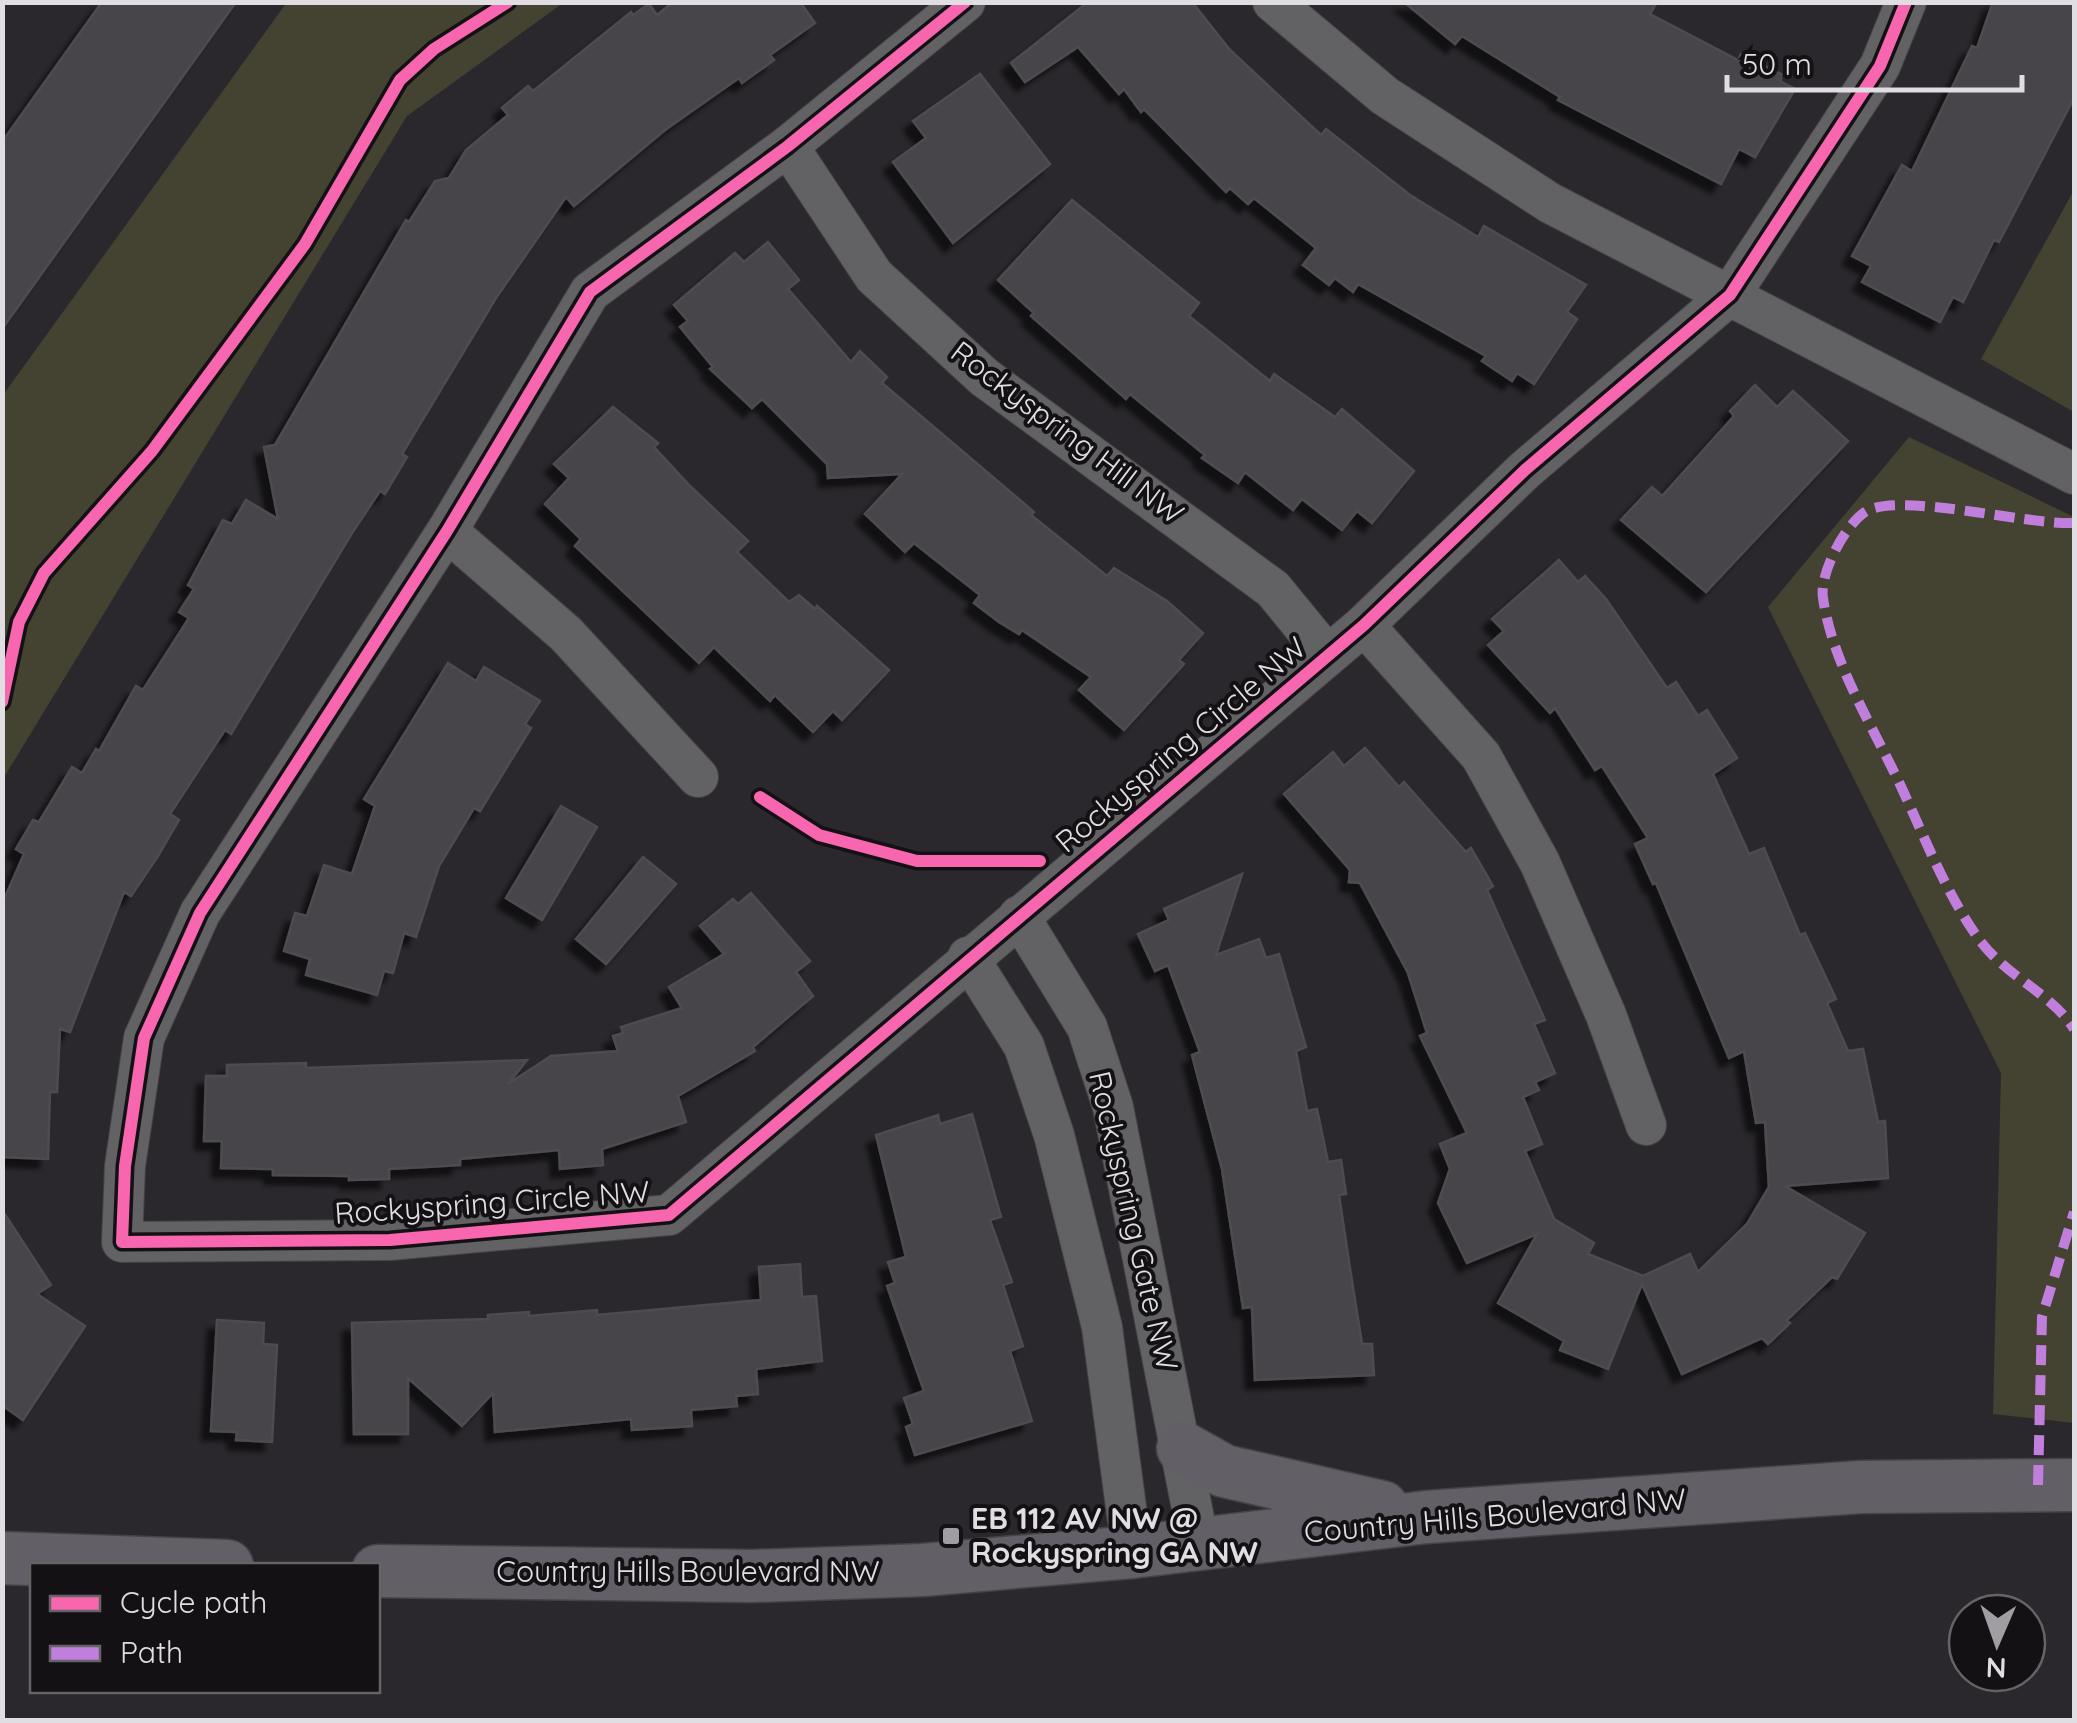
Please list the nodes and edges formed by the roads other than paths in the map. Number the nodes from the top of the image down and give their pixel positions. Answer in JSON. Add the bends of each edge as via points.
{"nodes":[{"id":1,"x":964,"y":2,"type":"edge"},
{"id":2,"x":1273,"y":2,"type":"edge"},
{"id":3,"x":1906,"y":2,"type":"edge"},
{"id":4,"x":788,"y":146,"type":"junction"},
{"id":5,"x":1730,"y":295,"type":"junction"},
{"id":6,"x":2074,"y":474,"type":"edge"},
{"id":7,"x":447,"y":531,"type":"junction"},
{"id":8,"x":1364,"y":624,"type":"junction"},
{"id":9,"x":1327,"y":655,"type":"junction"},
{"id":10,"x":698,"y":777,"type":"dead end"},
{"id":11,"x":1020,"y":916,"type":"junction"},
{"id":12,"x":968,"y":956,"type":"junction"},
{"id":13,"x":1646,"y":1124,"type":"dead end"},
{"id":14,"x":1183,"y":1448,"type":"junction"},
{"id":15,"x":2074,"y":1484,"type":"edge"},
{"id":16,"x":1427,"y":1517,"type":"junction"},
{"id":17,"x":1199,"y":1544,"type":"junction"},
{"id":18,"x":1132,"y":1552,"type":"junction"},
{"id":19,"x":2,"y":1558,"type":"edge"},
{"id":20,"x":143,"y":1563,"type":"edge"},
{"id":21,"x":380,"y":1570,"type":"edge"}],
"edges":[{"from":1,"to":4,"type":"street","name":"Rockyspring Circle NW"},
{"from":2,"to":5,"type":"street","via":[[1385,96],[1550,203]]},
{"from":3,"to":5,"type":"street","name":"Rockyspring Circle NW","via":[[1880,66]]},
{"from":4,"to":7,"type":"street","name":"Rockyspring Circle NW","via":[[590,292]]},
{"from":4,"to":9,"type":"street","name":"Rockyspring Hill NW","via":[[874,276],[984,377],[1273,588]]},
{"from":5,"to":6,"type":"street"},
{"from":5,"to":8,"type":"street","name":"Rockyspring Circle NW","via":[[1526,470]]},
{"from":7,"to":10,"type":"street","via":[[566,634]]},
{"from":7,"to":12,"type":"street","name":"Rockyspring Circle NW","via":[[200,913],[144,1038],[124,1166],[122,1242],[390,1240],[669,1215]]},
{"from":8,"to":9,"type":"street","name":"Rockyspring Circle NW"},
{"from":8,"to":13,"type":"street","via":[[1481,756],[1540,863]]},
{"from":9,"to":11,"type":"street","name":"Rockyspring Circle NW"},
{"from":11,"to":12,"type":"street","name":"Rockyspring Circle NW"},
{"from":11,"to":14,"type":"street","name":"Rockyspring Gate NW","via":[[1087,1026],[1112,1106]]},
{"from":12,"to":18,"type":"street","name":"Rockyspring Gate NW","via":[[1024,1046],[1054,1135],[1102,1327]]},
{"from":14,"to":16,"type":"main road","via":[[1224,1471]]},
{"from":14,"to":17,"type":"street","name":"Rockyspring Gate NW"},
{"from":15,"to":16,"type":"main road","name":"Country Hills Boulevard NW","via":[[1861,1487]]},
{"from":16,"to":17,"type":"main road","name":"Country Hills Boulevard NW"},
{"from":17,"to":18,"type":"main road","name":"Country Hills Boulevard NW"},
{"from":18,"to":21,"type":"main road","name":"Country Hills Boulevard NW","via":[[752,1576]]},
{"from":19,"to":20,"type":"main road"}]}
